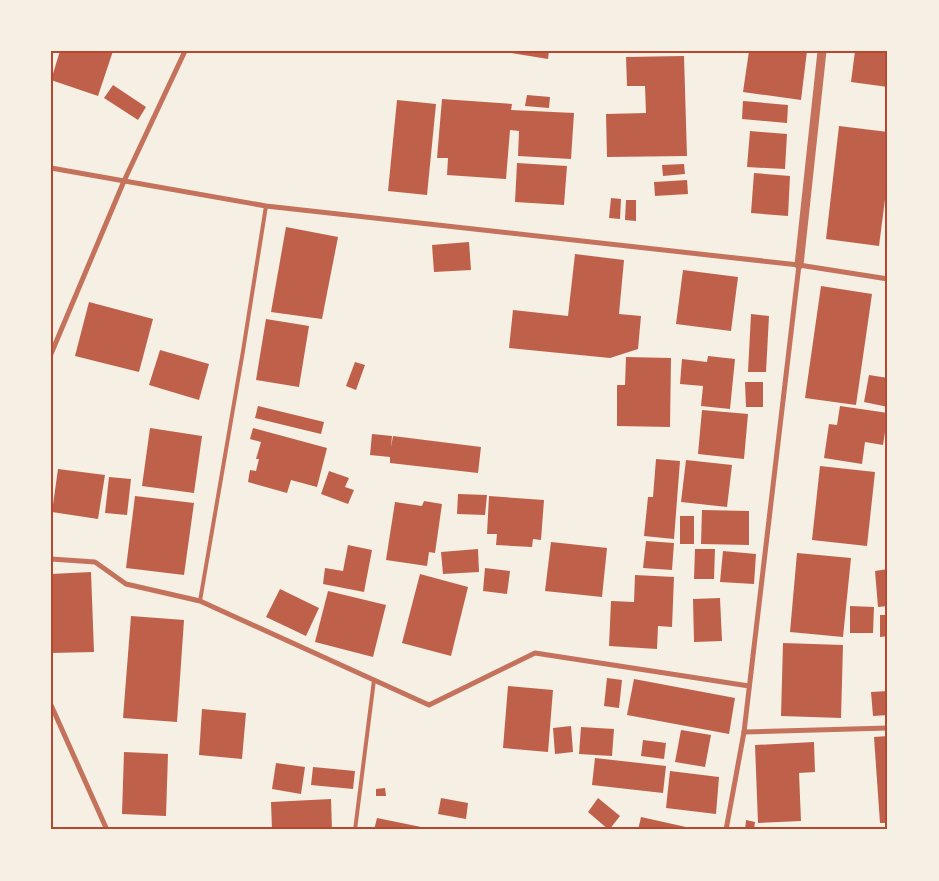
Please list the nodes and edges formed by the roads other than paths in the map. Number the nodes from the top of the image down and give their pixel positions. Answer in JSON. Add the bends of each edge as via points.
{"nodes":[{"id":1,"x":185,"y":51,"type":"edge"},
{"id":2,"x":822,"y":51,"type":"edge"},
{"id":3,"x":51,"y":168,"type":"edge"},
{"id":4,"x":124,"y":181,"type":"junction"},
{"id":5,"x":266,"y":206,"type":"junction"},
{"id":6,"x":798,"y":264,"type":"junction"},
{"id":7,"x":888,"y":279,"type":"edge"},
{"id":8,"x":51,"y":354,"type":"edge"},
{"id":9,"x":51,"y":559,"type":"edge"},
{"id":10,"x":200,"y":601,"type":"junction"},
{"id":11,"x":374,"y":680,"type":"junction"},
{"id":12,"x":749,"y":686,"type":"junction"},
{"id":13,"x":51,"y":705,"type":"edge"},
{"id":14,"x":888,"y":728,"type":"edge"},
{"id":15,"x":744,"y":732,"type":"junction"},
{"id":16,"x":107,"y":830,"type":"edge"},
{"id":17,"x":355,"y":830,"type":"edge"},
{"id":18,"x":726,"y":830,"type":"edge"}],
"edges":[{"from":1,"to":4,"type":"street"},
{"from":2,"to":6,"type":"street"},
{"from":3,"to":4,"type":"street"},
{"from":4,"to":5,"type":"street"},
{"from":4,"to":8,"type":"street"},
{"from":5,"to":6,"type":"street"},
{"from":5,"to":10,"type":"lane"},
{"from":6,"to":7,"type":"street"},
{"from":6,"to":12,"type":"street"},
{"from":9,"to":10,"type":"street","via":[[95,562],[126,584]]},
{"from":10,"to":11,"type":"street"},
{"from":11,"to":12,"type":"street","via":[[429,705],[535,653]]},
{"from":11,"to":17,"type":"lane"},
{"from":12,"to":15,"type":"street"},
{"from":13,"to":16,"type":"street"},
{"from":14,"to":15,"type":"street"},
{"from":15,"to":18,"type":"street"}]}
